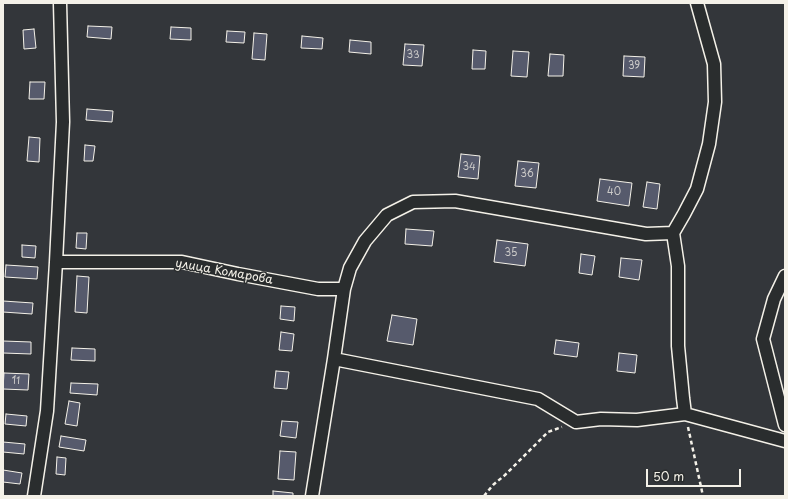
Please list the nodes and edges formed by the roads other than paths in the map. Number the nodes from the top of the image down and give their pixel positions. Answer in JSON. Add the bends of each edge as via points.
{"nodes":[{"id":1,"x":60,"y":3,"type":"edge"},
{"id":2,"x":697,"y":3,"type":"edge"},
{"id":3,"x":673,"y":232,"type":"junction"},
{"id":4,"x":56,"y":262,"type":"junction"},
{"id":5,"x":785,"y":276,"type":"edge"},
{"id":6,"x":344,"y":289,"type":"junction"},
{"id":7,"x":334,"y":359,"type":"junction"},
{"id":8,"x":685,"y":414,"type":"junction"},
{"id":9,"x":785,"y":425,"type":"edge"},
{"id":10,"x":785,"y":441,"type":"edge"},
{"id":11,"x":34,"y":496,"type":"edge"},
{"id":12,"x":312,"y":496,"type":"edge"}],
"edges":[{"from":1,"to":4,"type":"street","via":[[63,122]]},
{"from":2,"to":3,"type":"street","via":[[714,64],[715,102],[709,144],[697,189]]},
{"from":3,"to":6,"type":"street","via":[[646,234],[455,201],[413,202],[387,215],[365,241],[350,268]]},
{"from":3,"to":8,"type":"street","via":[[678,266],[678,346]]},
{"from":4,"to":6,"type":"street","name":"улица Комарова","via":[[182,262],[318,289]]},
{"from":4,"to":11,"type":"street","via":[[47,411]]},
{"from":5,"to":9,"type":"street","via":[[774,299],[763,339]]},
{"from":6,"to":7,"type":"street"},
{"from":7,"to":8,"type":"street","via":[[538,399],[576,422],[601,419],[637,420]]},
{"from":7,"to":12,"type":"street"},
{"from":8,"to":10,"type":"street"}]}
